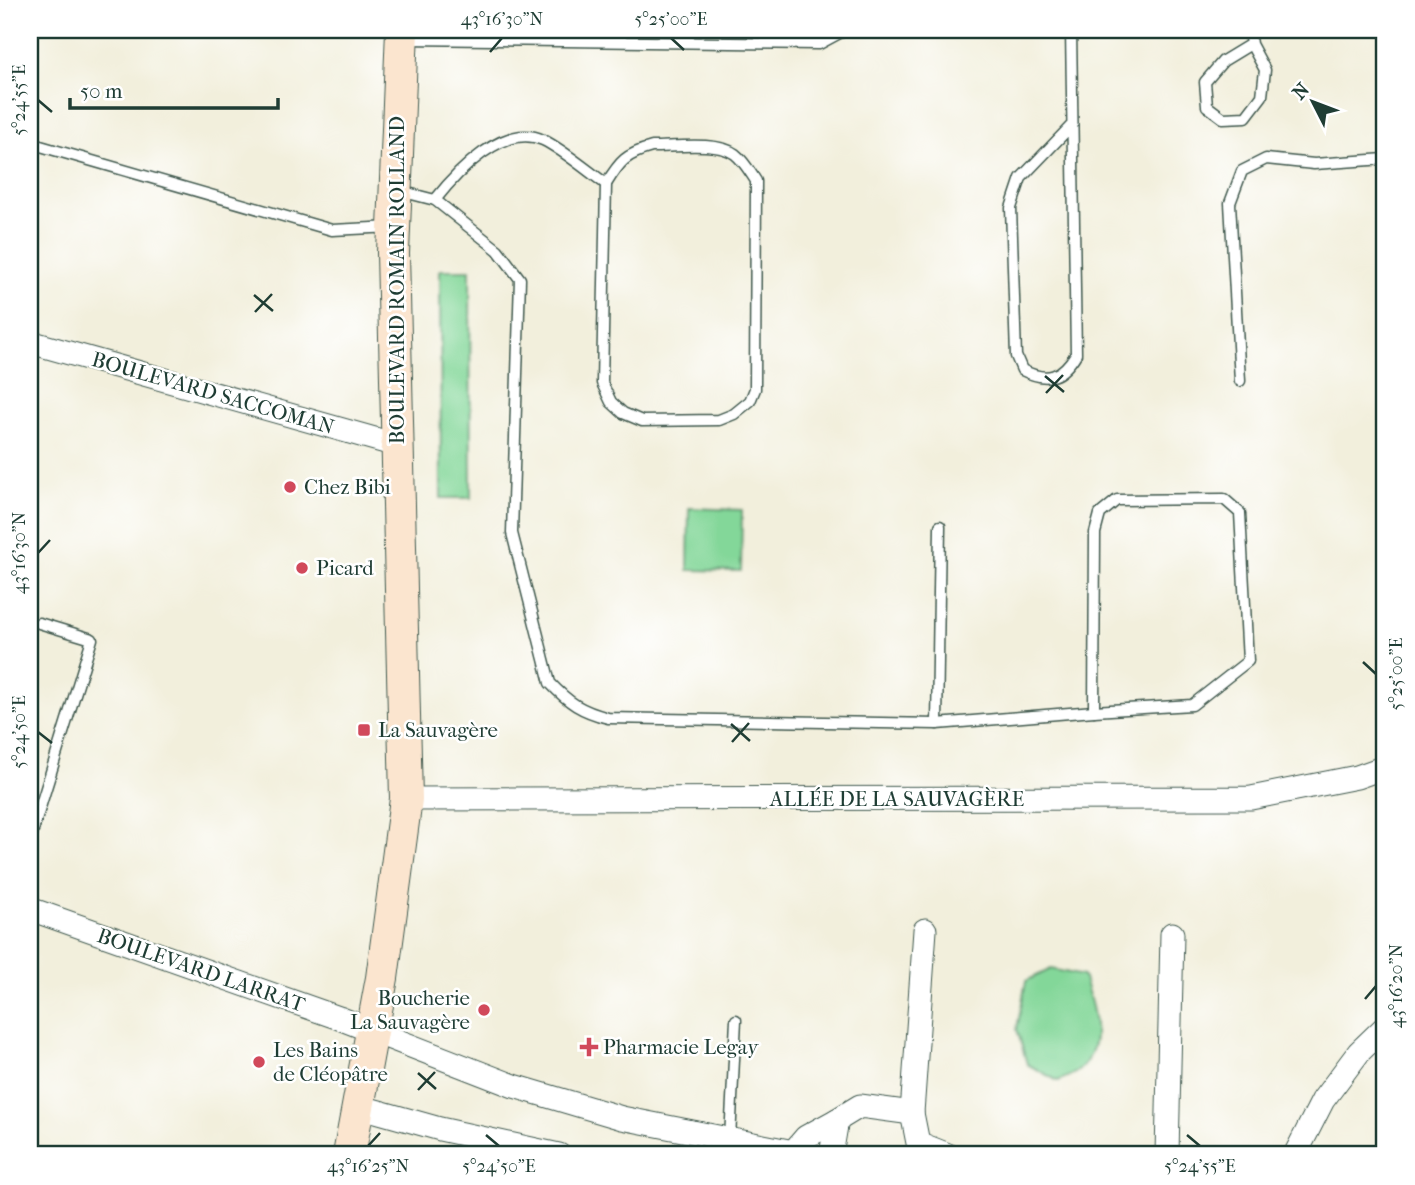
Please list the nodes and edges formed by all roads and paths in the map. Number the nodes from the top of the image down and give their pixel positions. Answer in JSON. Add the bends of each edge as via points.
{"nodes":[{"id":1,"x":845,"y":30,"type":"edge"},
{"id":2,"x":1071,"y":30,"type":"edge"},
{"id":3,"x":1249,"y":30,"type":"edge"},
{"id":4,"x":402,"y":34,"type":"edge"},
{"id":5,"x":1251,"y":44,"type":"junction"},
{"id":6,"x":1072,"y":125,"type":"junction"},
{"id":7,"x":30,"y":143,"type":"edge"},
{"id":8,"x":1385,"y":159,"type":"edge"},
{"id":9,"x":606,"y":184,"type":"junction"},
{"id":10,"x":394,"y":190,"type":"junction"},
{"id":11,"x":435,"y":200,"type":"junction"},
{"id":12,"x":394,"y":227,"type":"junction"},
{"id":13,"x":30,"y":342,"type":"edge"},
{"id":14,"x":1240,"y":381,"type":"dead end"},
{"id":15,"x":396,"y":445,"type":"junction"},
{"id":16,"x":940,"y":526,"type":"dead end"},
{"id":17,"x":39,"y":623,"type":"dead end"},
{"id":18,"x":1094,"y":711,"type":"junction"},
{"id":19,"x":937,"y":724,"type":"junction"},
{"id":20,"x":1385,"y":767,"type":"edge"},
{"id":21,"x":405,"y":799,"type":"junction"},
{"id":22,"x":30,"y":840,"type":"edge"},
{"id":23,"x":30,"y":909,"type":"edge"},
{"id":24,"x":925,"y":930,"type":"dead end"},
{"id":25,"x":1172,"y":934,"type":"dead end"},
{"id":26,"x":736,"y":1020,"type":"dead end"},
{"id":27,"x":1385,"y":1027,"type":"edge"},
{"id":28,"x":373,"y":1032,"type":"junction"},
{"id":29,"x":358,"y":1106,"type":"junction"},
{"id":30,"x":912,"y":1113,"type":"junction"},
{"id":31,"x":837,"y":1120,"type":"junction"},
{"id":32,"x":730,"y":1139,"type":"junction"},
{"id":33,"x":801,"y":1153,"type":"edge"},
{"id":34,"x":349,"y":1155,"type":"edge"},
{"id":35,"x":559,"y":1155,"type":"edge"},
{"id":36,"x":831,"y":1155,"type":"edge"},
{"id":37,"x":948,"y":1155,"type":"edge"},
{"id":38,"x":1167,"y":1155,"type":"edge"},
{"id":39,"x":1295,"y":1155,"type":"edge"}],
"edges":[{"from":1,"to":4,"type":"lane","via":[[819,44]]},
{"from":2,"to":6,"type":"lane"},
{"from":3,"to":5,"type":"lane"},
{"from":4,"to":10,"type":"main road","name":"BOULEVARD ROMAIN ROLLAND"},
{"from":5,"to":5,"type":"lane","via":[[1223,61],[1205,82],[1207,106],[1223,118],[1246,117],[1262,96],[1265,70]]},
{"from":6,"to":6,"type":"lane","via":[[1076,354],[1056,377],[1033,376],[1023,370],[1016,356],[1011,208],[1021,178]]},
{"from":7,"to":12,"type":"lane","via":[[332,230]]},
{"from":8,"to":14,"type":"lane","via":[[1314,164],[1266,159],[1242,171],[1230,203]]},
{"from":9,"to":9,"type":"lane","via":[[602,383],[611,401],[623,413],[642,421],[719,420],[734,414],[750,401],[755,389],[756,181],[735,153],[721,147],[652,147],[631,153]]},
{"from":9,"to":11,"type":"lane","via":[[543,140],[525,135],[504,140],[458,172]]},
{"from":10,"to":11,"type":"lane"},
{"from":10,"to":12,"type":"main road","name":"BOULEVARD ROMAIN ROLLAND"},
{"from":11,"to":19,"type":"lane","via":[[498,250],[520,279],[512,533],[550,683],[586,712],[608,718]]},
{"from":12,"to":15,"type":"main road","name":"BOULEVARD ROMAIN ROLLAND"},
{"from":13,"to":15,"type":"street","name":"BOULEVARD SACCOMAN"},
{"from":15,"to":21,"type":"main road","name":"BOULEVARD ROMAIN ROLLAND"},
{"from":16,"to":19,"type":"lane"},
{"from":17,"to":22,"type":"lane","via":[[92,639]]},
{"from":18,"to":18,"type":"lane","via":[[1192,705],[1248,661],[1240,513],[1224,499],[1117,500],[1100,514],[1095,533]]},
{"from":18,"to":19,"type":"lane"},
{"from":20,"to":21,"type":"street","name":"ALLÉE DE LA SAUVAGÈRE","via":[[1251,798]]},
{"from":21,"to":28,"type":"main road","name":"BOULEVARD ROMAIN ROLLAND"},
{"from":23,"to":28,"type":"street","name":"BOULEVARD LARRAT"},
{"from":24,"to":30,"type":"street"},
{"from":25,"to":38,"type":"street"},
{"from":26,"to":32,"type":"lane"},
{"from":27,"to":39,"type":"street","via":[[1359,1052],[1323,1100]]},
{"from":28,"to":29,"type":"main road","name":"BOULEVARD ROMAIN ROLLAND"},
{"from":28,"to":32,"type":"street","name":"BOULEVARD LARRAT","via":[[514,1086],[622,1118]]},
{"from":29,"to":34,"type":"main road","name":"BOULEVARD ROMAIN ROLLAND"},
{"from":29,"to":35,"type":"street"},
{"from":30,"to":31,"type":"street","via":[[860,1105]]},
{"from":30,"to":37,"type":"street","via":[[918,1143]]},
{"from":31,"to":33,"type":"street","via":[[806,1137]]},
{"from":31,"to":36,"type":"street"},
{"from":32,"to":33,"type":"street","name":"BOULEVARD LARRAT"}]}
